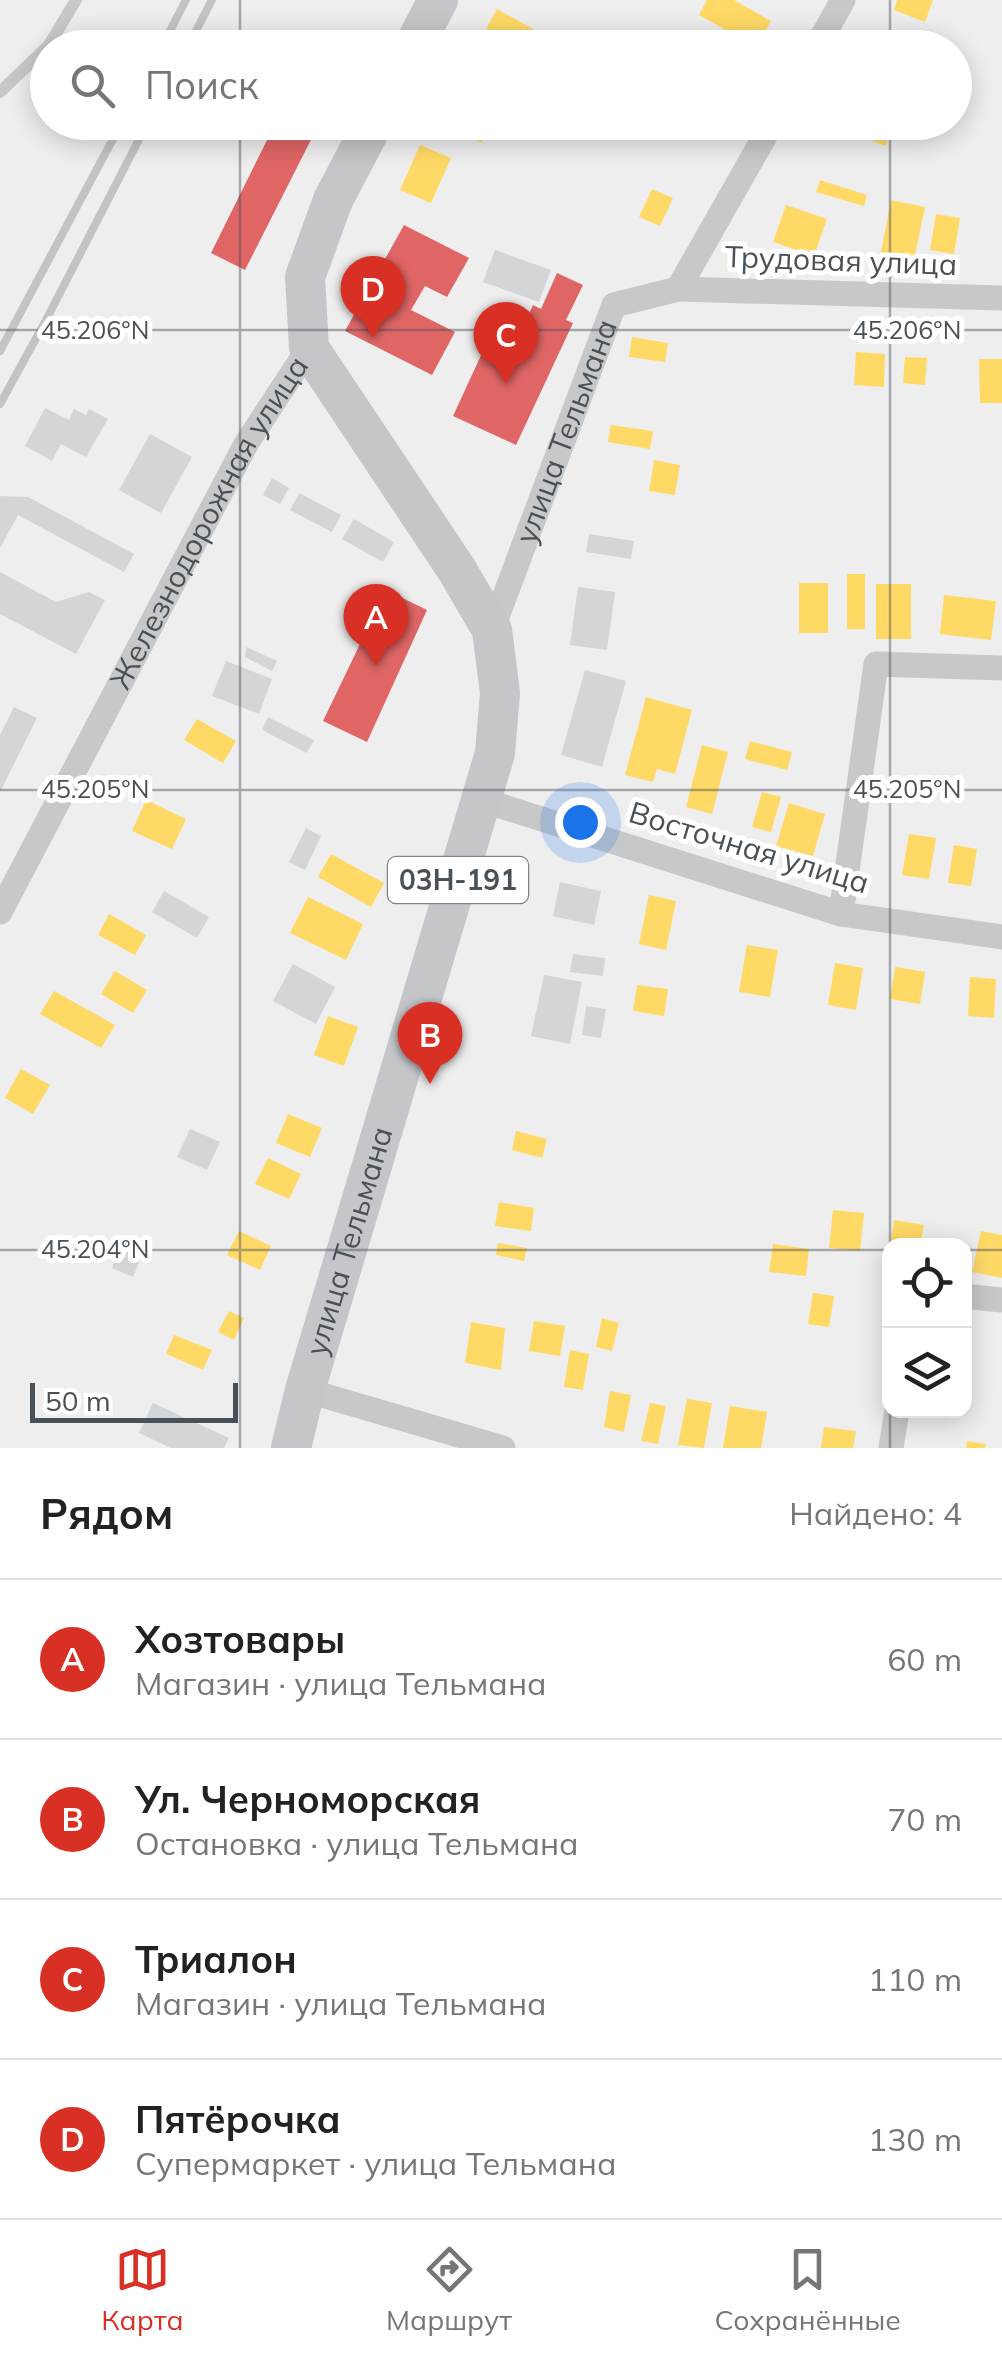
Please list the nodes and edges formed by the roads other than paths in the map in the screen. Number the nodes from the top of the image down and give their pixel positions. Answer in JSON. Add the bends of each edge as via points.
{"nodes":[{"id":1,"x":76,"y":0,"type":"edge"},
{"id":2,"x":438,"y":0,"type":"edge"},
{"id":3,"x":843,"y":0,"type":"edge"},
{"id":4,"x":58,"y":30,"type":"edge"},
{"id":5,"x":422,"y":30,"type":"edge"},
{"id":6,"x":826,"y":30,"type":"edge"},
{"id":7,"x":30,"y":63,"type":"edge"},
{"id":8,"x":0,"y":92,"type":"edge"},
{"id":9,"x":365,"y":140,"type":"edge"},
{"id":10,"x":763,"y":140,"type":"edge"},
{"id":11,"x":678,"y":289,"type":"junction"},
{"id":12,"x":1002,"y":298,"type":"edge"},
{"id":13,"x":309,"y":348,"type":"junction"},
{"id":14,"x":492,"y":630,"type":"junction"},
{"id":15,"x":1002,"y":668,"type":"edge"},
{"id":16,"x":482,"y":800,"type":"junction"},
{"id":17,"x":0,"y":912,"type":"edge"},
{"id":18,"x":841,"y":914,"type":"junction"},
{"id":19,"x":1002,"y":937,"type":"edge"},
{"id":20,"x":972,"y":1297,"type":"edge"},
{"id":21,"x":1002,"y":1300,"type":"edge"},
{"id":22,"x":305,"y":1390,"type":"junction"},
{"id":23,"x":896,"y":1418,"type":"edge"},
{"id":24,"x":291,"y":1448,"type":"edge"},
{"id":25,"x":503,"y":1448,"type":"edge"},
{"id":26,"x":891,"y":1448,"type":"edge"}],
"edges":[{"from":1,"to":4,"type":"lane"},
{"from":2,"to":5,"type":"main road"},
{"from":3,"to":6,"type":"street"},
{"from":7,"to":8,"type":"lane"},
{"from":9,"to":13,"type":"main road","name":"Железнодорожная улица","via":[[333,200],[305,277]]},
{"from":10,"to":11,"type":"street"},
{"from":11,"to":12,"type":"street","name":"Трудовая улица"},
{"from":11,"to":14,"type":"street","name":"улица Тельмана","via":[[614,306]]},
{"from":13,"to":14,"type":"main road","name":"улица Тельмана","number":"03Н-191"},
{"from":13,"to":17,"type":"street","name":"Железнодорожная улица","via":[[246,444]]},
{"from":14,"to":16,"type":"main road","name":"улица Тельмана","number":"03Н-191","via":[[500,693],[495,753]]},
{"from":15,"to":18,"type":"street","via":[[876,664]]},
{"from":16,"to":18,"type":"street","name":"Восточная улица"},
{"from":16,"to":22,"type":"main road","name":"улица Тельмана","number":"03Н-191"},
{"from":18,"to":19,"type":"street","name":"Восточная улица"},
{"from":20,"to":21,"type":"street"},
{"from":22,"to":24,"type":"main road","name":"улица Тельмана","number":"03Н-191"},
{"from":22,"to":25,"type":"street"},
{"from":23,"to":26,"type":"street"}]}
